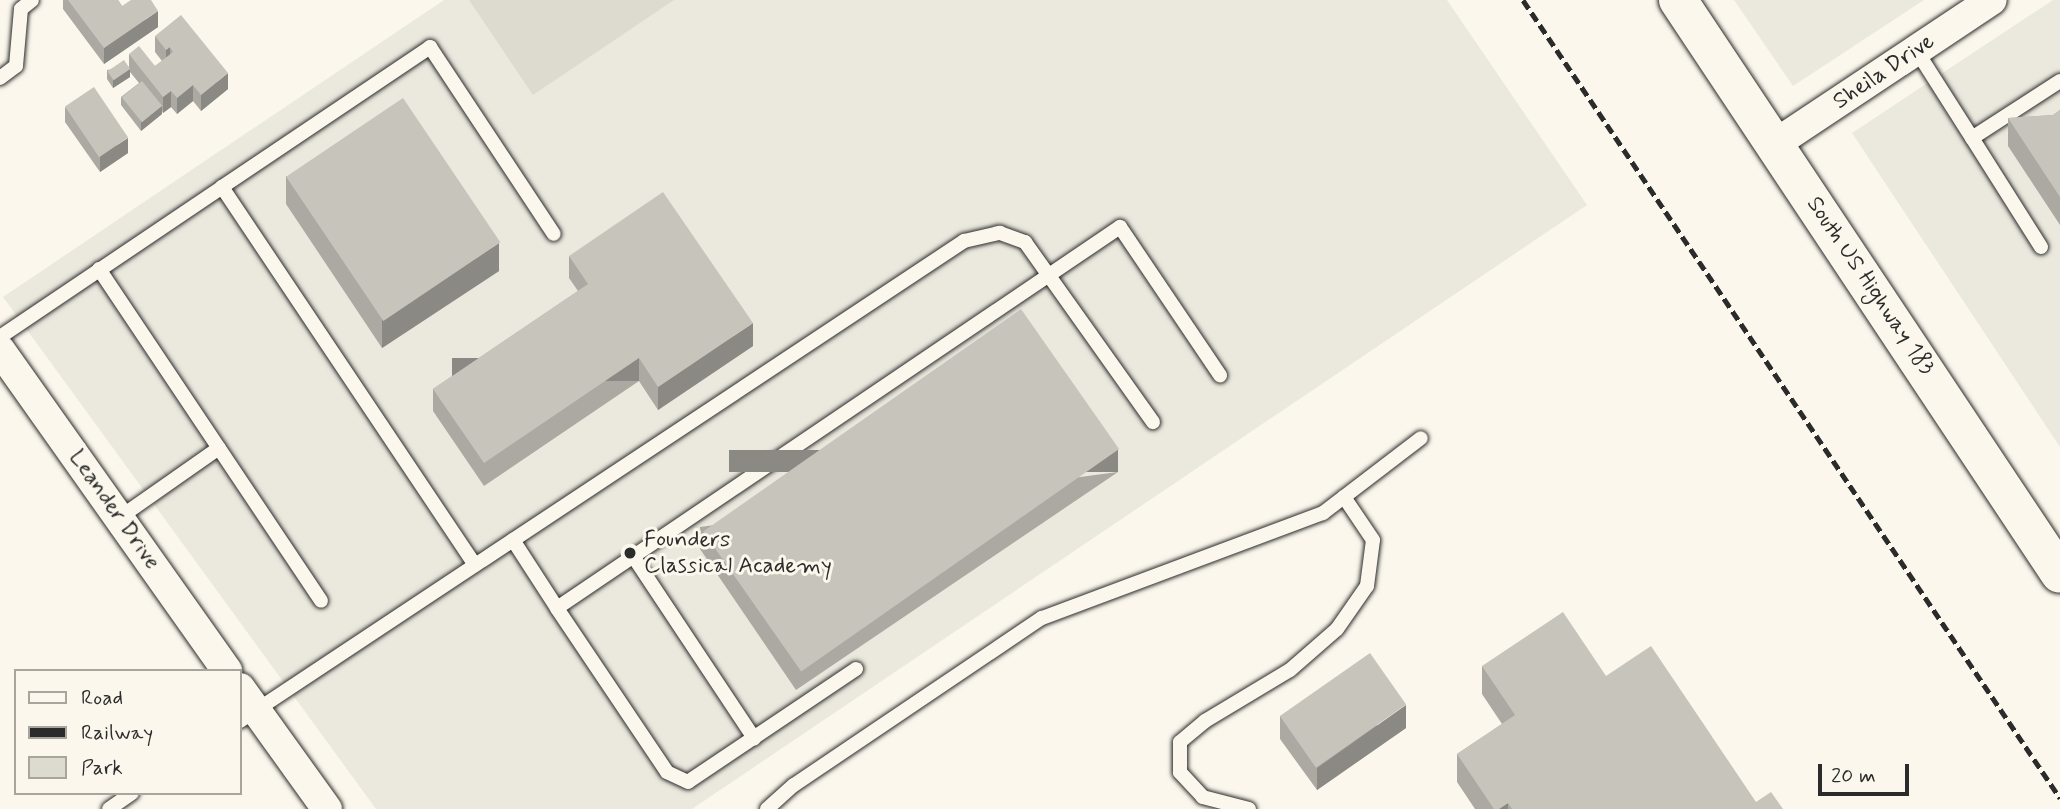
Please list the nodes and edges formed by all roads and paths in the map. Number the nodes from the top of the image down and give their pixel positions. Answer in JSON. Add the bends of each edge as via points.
{"nodes":[{"id":1,"x":32,"y":0,"type":"edge"},
{"id":2,"x":1678,"y":0,"type":"edge"},
{"id":3,"x":1992,"y":0,"type":"edge"},
{"id":4,"x":1916,"y":50,"type":"junction"},
{"id":5,"x":0,"y":78,"type":"edge"},
{"id":6,"x":2060,"y":81,"type":"edge"},
{"id":7,"x":1972,"y":138,"type":"junction"},
{"id":8,"x":1775,"y":144,"type":"junction"},
{"id":9,"x":222,"y":187,"type":"junction"},
{"id":10,"x":554,"y":234,"type":"dead end"},
{"id":11,"x":2041,"y":247,"type":"dead end"},
{"id":12,"x":99,"y":269,"type":"junction"},
{"id":13,"x":1048,"y":275,"type":"junction"},
{"id":14,"x":0,"y":337,"type":"edge"},
{"id":15,"x":0,"y":350,"type":"edge"},
{"id":16,"x":1220,"y":375,"type":"dead end"},
{"id":17,"x":1153,"y":422,"type":"dead end"},
{"id":18,"x":1421,"y":438,"type":"dead end"},
{"id":19,"x":219,"y":448,"type":"junction"},
{"id":20,"x":1344,"y":497,"type":"junction"},
{"id":21,"x":119,"y":518,"type":"junction"},
{"id":22,"x":513,"y":540,"type":"junction"},
{"id":23,"x":634,"y":556,"type":"junction"},
{"id":24,"x":475,"y":565,"type":"junction"},
{"id":25,"x":2060,"y":573,"type":"edge"},
{"id":26,"x":321,"y":600,"type":"dead end"},
{"id":27,"x":557,"y":608,"type":"junction"},
{"id":28,"x":227,"y":669,"type":"edge"},
{"id":29,"x":856,"y":669,"type":"dead end"},
{"id":30,"x":245,"y":707,"type":"edge"},
{"id":31,"x":754,"y":738,"type":"junction"},
{"id":32,"x":129,"y":795,"type":"edge"},
{"id":33,"x":109,"y":809,"type":"edge"},
{"id":34,"x":327,"y":809,"type":"edge"},
{"id":35,"x":767,"y":809,"type":"edge"},
{"id":36,"x":1249,"y":809,"type":"edge"}],
"edges":[{"from":1,"to":5,"type":"lane","via":[[21,9],[16,66]]},
{"from":2,"to":8,"type":"main road","name":"South US Highway 183"},
{"from":3,"to":4,"type":"street","name":"Sheila Drive"},
{"from":4,"to":7,"type":"lane"},
{"from":4,"to":8,"type":"street","name":"Sheila Drive"},
{"from":6,"to":7,"type":"lane"},
{"from":7,"to":11,"type":"lane"},
{"from":8,"to":25,"type":"main road","name":"South US Highway 183"},
{"from":9,"to":10,"type":"lane","via":[[430,47]]},
{"from":9,"to":12,"type":"lane"},
{"from":9,"to":24,"type":"lane"},
{"from":12,"to":14,"type":"lane"},
{"from":12,"to":19,"type":"lane"},
{"from":13,"to":16,"type":"lane","via":[[1120,227]]},
{"from":13,"to":17,"type":"lane"},
{"from":13,"to":22,"type":"lane","via":[[1025,243],[1000,233],[964,241]]},
{"from":13,"to":23,"type":"lane"},
{"from":15,"to":21,"type":"street","name":"Leander Drive"},
{"from":18,"to":20,"type":"lane"},
{"from":19,"to":21,"type":"lane"},
{"from":19,"to":26,"type":"lane"},
{"from":20,"to":35,"type":"lane","via":[[1323,513],[1042,618],[794,785]]},
{"from":20,"to":36,"type":"lane","via":[[1373,540],[1367,586],[1337,628],[1290,670],[1205,721],[1180,743],[1180,772],[1203,797]]},
{"from":21,"to":28,"type":"street","name":"Leander Drive"},
{"from":22,"to":24,"type":"lane"},
{"from":22,"to":27,"type":"lane"},
{"from":23,"to":27,"type":"lane"},
{"from":23,"to":31,"type":"lane"},
{"from":24,"to":30,"type":"lane"},
{"from":27,"to":31,"type":"lane","via":[[667,772],[688,782]]},
{"from":29,"to":31,"type":"lane"},
{"from":30,"to":34,"type":"street"},
{"from":32,"to":33,"type":"lane"}]}
